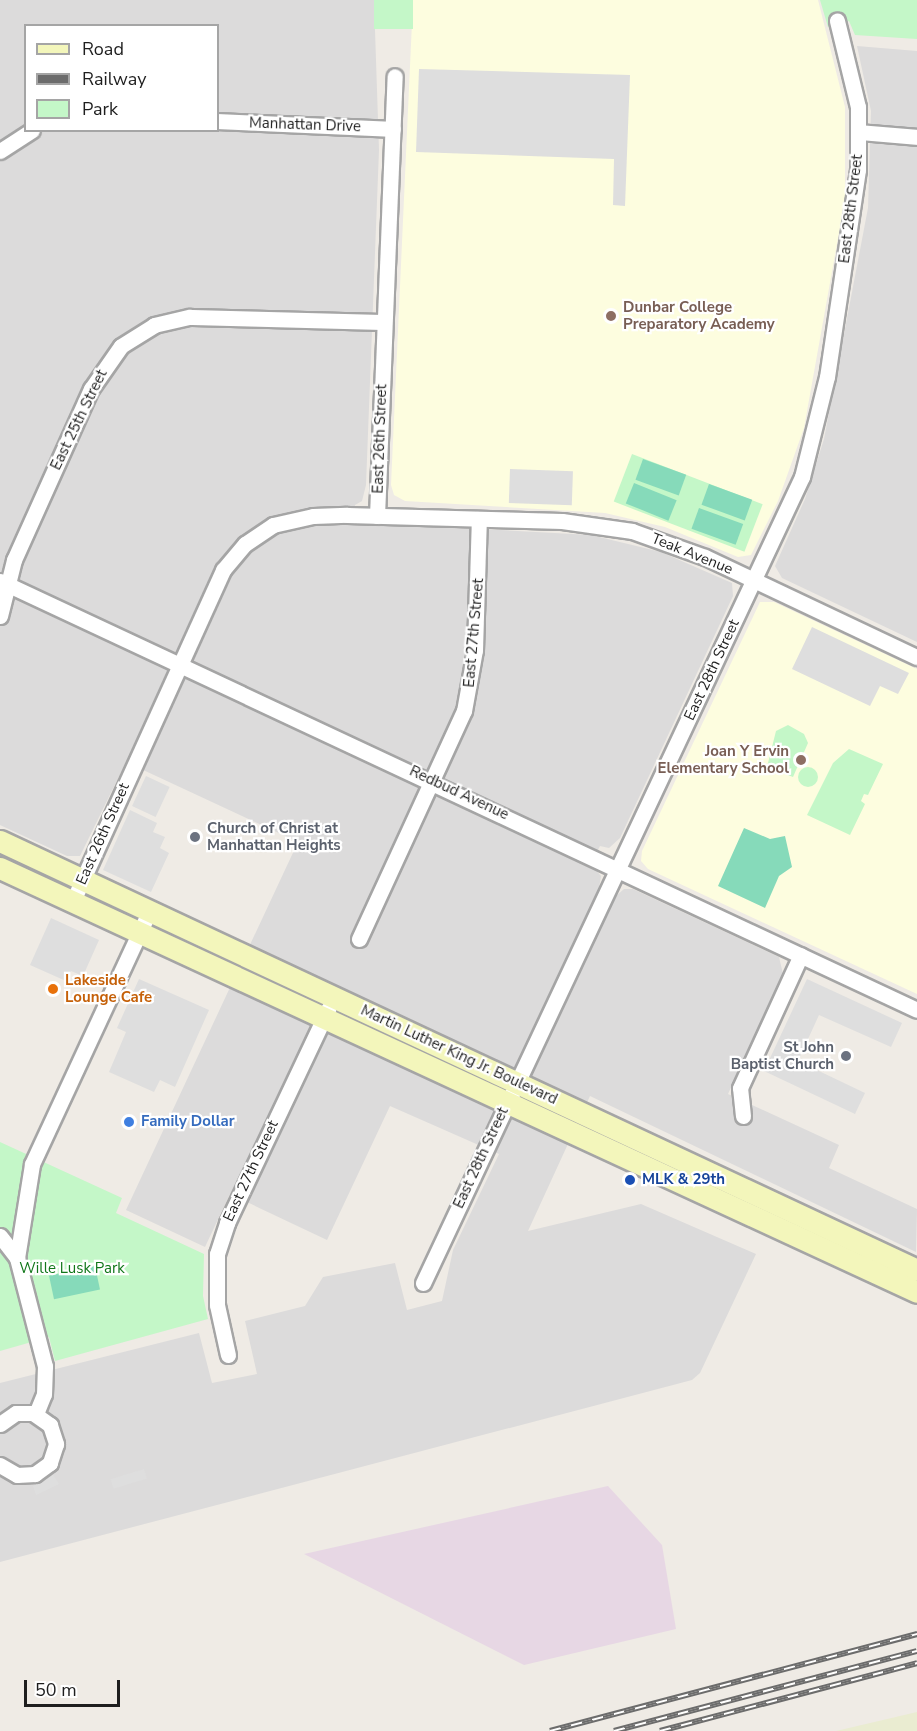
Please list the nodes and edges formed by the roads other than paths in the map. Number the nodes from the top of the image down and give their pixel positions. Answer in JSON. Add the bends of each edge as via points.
{"nodes":[{"id":1,"x":837,"y":21,"type":"dead end"},
{"id":2,"x":394,"y":76,"type":"dead end"},
{"id":3,"x":219,"y":121,"type":"edge"},
{"id":4,"x":393,"y":129,"type":"junction"},
{"id":5,"x":29,"y":132,"type":"edge"},
{"id":6,"x":859,"y":132,"type":"junction"},
{"id":7,"x":917,"y":137,"type":"edge"},
{"id":8,"x":0,"y":152,"type":"edge"},
{"id":9,"x":384,"y":322,"type":"junction"},
{"id":10,"x":377,"y":516,"type":"junction"},
{"id":11,"x":479,"y":519,"type":"junction"},
{"id":12,"x":754,"y":581,"type":"junction"},
{"id":13,"x":4,"y":583,"type":"edge"},
{"id":14,"x":0,"y":616,"type":"edge"},
{"id":15,"x":917,"y":657,"type":"edge"},
{"id":16,"x":181,"y":662,"type":"junction"},
{"id":17,"x":434,"y":781,"type":"junction"},
{"id":18,"x":0,"y":841,"type":"edge"},
{"id":19,"x":0,"y":868,"type":"edge"},
{"id":20,"x":617,"y":868,"type":"junction"},
{"id":21,"x":83,"y":879,"type":"junction"},
{"id":22,"x":72,"y":903,"type":"junction"},
{"id":23,"x":149,"y":912,"type":"junction"},
{"id":24,"x":140,"y":933,"type":"junction"},
{"id":25,"x":359,"y":939,"type":"dead end"},
{"id":26,"x":801,"y":956,"type":"junction"},
{"id":27,"x":333,"y":997,"type":"junction"},
{"id":28,"x":917,"y":1010,"type":"edge"},
{"id":29,"x":323,"y":1019,"type":"junction"},
{"id":30,"x":517,"y":1081,"type":"junction"},
{"id":31,"x":506,"y":1104,"type":"junction"},
{"id":32,"x":743,"y":1116,"type":"dead end"},
{"id":33,"x":0,"y":1236,"type":"edge"},
{"id":34,"x":17,"y":1258,"type":"junction"},
{"id":35,"x":917,"y":1270,"type":"edge"},
{"id":36,"x":423,"y":1283,"type":"dead end"},
{"id":37,"x":916,"y":1290,"type":"edge"},
{"id":38,"x":228,"y":1355,"type":"dead end"},
{"id":39,"x":36,"y":1414,"type":"junction"},
{"id":40,"x":0,"y":1424,"type":"edge"},
{"id":41,"x":0,"y":1465,"type":"edge"}],
"edges":[{"from":1,"to":6,"type":"street","name":"East 28th Street","via":[[853,82]]},
{"from":2,"to":4,"type":"street","name":"East 26th Street"},
{"from":3,"to":4,"type":"street","name":"Manhattan Drive"},
{"from":4,"to":9,"type":"street","name":"East 26th Street"},
{"from":5,"to":8,"type":"street"},
{"from":6,"to":7,"type":"street"},
{"from":6,"to":12,"type":"street","name":"East 28th Street","via":[[855,202],[819,421],[802,477]]},
{"from":9,"to":10,"type":"street","name":"East 26th Street"},
{"from":9,"to":13,"type":"street","name":"East 25th Street","via":[[207,316],[172,319],[136,335],[121,346],[98,375]]},
{"from":10,"to":11,"type":"street","name":"Teak Avenue"},
{"from":10,"to":16,"type":"street","name":"East 26th Street","via":[[313,516],[273,525],[258,533],[223,570]]},
{"from":11,"to":12,"type":"street","name":"Teak Avenue","via":[[562,521],[632,531],[670,542]]},
{"from":11,"to":17,"type":"street","name":"East 27th Street","via":[[479,581],[471,683],[464,711]]},
{"from":12,"to":15,"type":"street","name":"Teak Avenue"},
{"from":12,"to":20,"type":"street","name":"East 28th Street"},
{"from":13,"to":14,"type":"street","name":"East 25th Street"},
{"from":13,"to":16,"type":"street","name":"Redbud Avenue"},
{"from":16,"to":17,"type":"street","name":"Redbud Avenue"},
{"from":16,"to":21,"type":"street","name":"East 26th Street"},
{"from":17,"to":20,"type":"street","name":"Redbud Avenue"},
{"from":17,"to":25,"type":"street","name":"East 27th Street"},
{"from":18,"to":21,"type":"main road","name":"Martin Luther King Jr. Boulevard"},
{"from":19,"to":22,"type":"main road","name":"Martin Luther King Jr. Boulevard"},
{"from":20,"to":26,"type":"street","name":"Redbud Avenue"},
{"from":20,"to":30,"type":"street","name":"East 28th Street"},
{"from":21,"to":22,"type":"street","name":"East 26th Street"},
{"from":21,"to":23,"type":"main road","name":"Martin Luther King Jr. Boulevard"},
{"from":22,"to":24,"type":"main road","name":"Martin Luther King Jr. Boulevard"},
{"from":23,"to":24,"type":"street"},
{"from":23,"to":27,"type":"main road","name":"Martin Luther King Jr. Boulevard"},
{"from":24,"to":29,"type":"main road","name":"Martin Luther King Jr. Boulevard"},
{"from":24,"to":34,"type":"street","via":[[32,1164]]},
{"from":26,"to":28,"type":"street","name":"Redbud Avenue"},
{"from":26,"to":32,"type":"street","via":[[740,1088]]},
{"from":27,"to":29,"type":"street","name":"East 27th Street"},
{"from":27,"to":30,"type":"main road","name":"Martin Luther King Jr. Boulevard"},
{"from":29,"to":31,"type":"main road","name":"Martin Luther King Jr. Boulevard"},
{"from":29,"to":38,"type":"street","name":"East 27th Street","via":[[227,1223],[217,1254],[217,1305]]},
{"from":30,"to":31,"type":"street","name":"East 28th Street"},
{"from":30,"to":35,"type":"main road","name":"Martin Luther King Jr. Boulevard"},
{"from":31,"to":36,"type":"street","name":"East 28th Street"},
{"from":31,"to":37,"type":"main road","name":"Martin Luther King Jr. Boulevard"},
{"from":33,"to":34,"type":"street"},
{"from":34,"to":39,"type":"street","via":[[45,1366],[44,1394]]},
{"from":39,"to":40,"type":"street","via":[[18,1413]]},
{"from":39,"to":41,"type":"street","via":[[55,1435],[56,1449],[50,1463],[27,1476],[15,1475]]}]}
